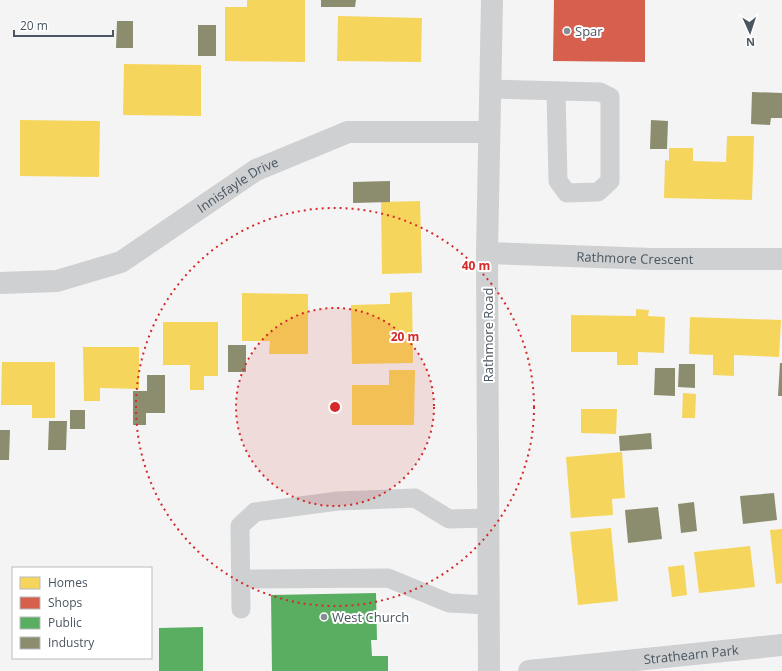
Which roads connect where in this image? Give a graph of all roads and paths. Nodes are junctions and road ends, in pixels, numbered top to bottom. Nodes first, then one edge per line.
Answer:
1 (492, 0) edge
2 (490, 89) junction
3 (556, 91) junction
4 (490, 132) junction
5 (487, 253) junction
6 (782, 259) edge
7 (0, 283) edge
8 (489, 518) junction
9 (241, 579) junction
10 (488, 605) junction
11 (241, 609) dead end
12 (782, 645) edge
13 (489, 671) edge
14 (529, 671) edge

1 - 2 street, Rathmore Road
2 - 3 lane
2 - 4 street, Rathmore Road
3 - 3 lane
4 - 5 street, Rathmore Road
4 - 7 street, Innisfayle Drive
5 - 6 street, Rathmore Crescent
5 - 8 street, Rathmore Road
8 - 9 lane
8 - 10 street, Rathmore Road
9 - 10 lane
9 - 11 lane
10 - 13 street, Rathmore Road
12 - 14 street, Strathearn Park

